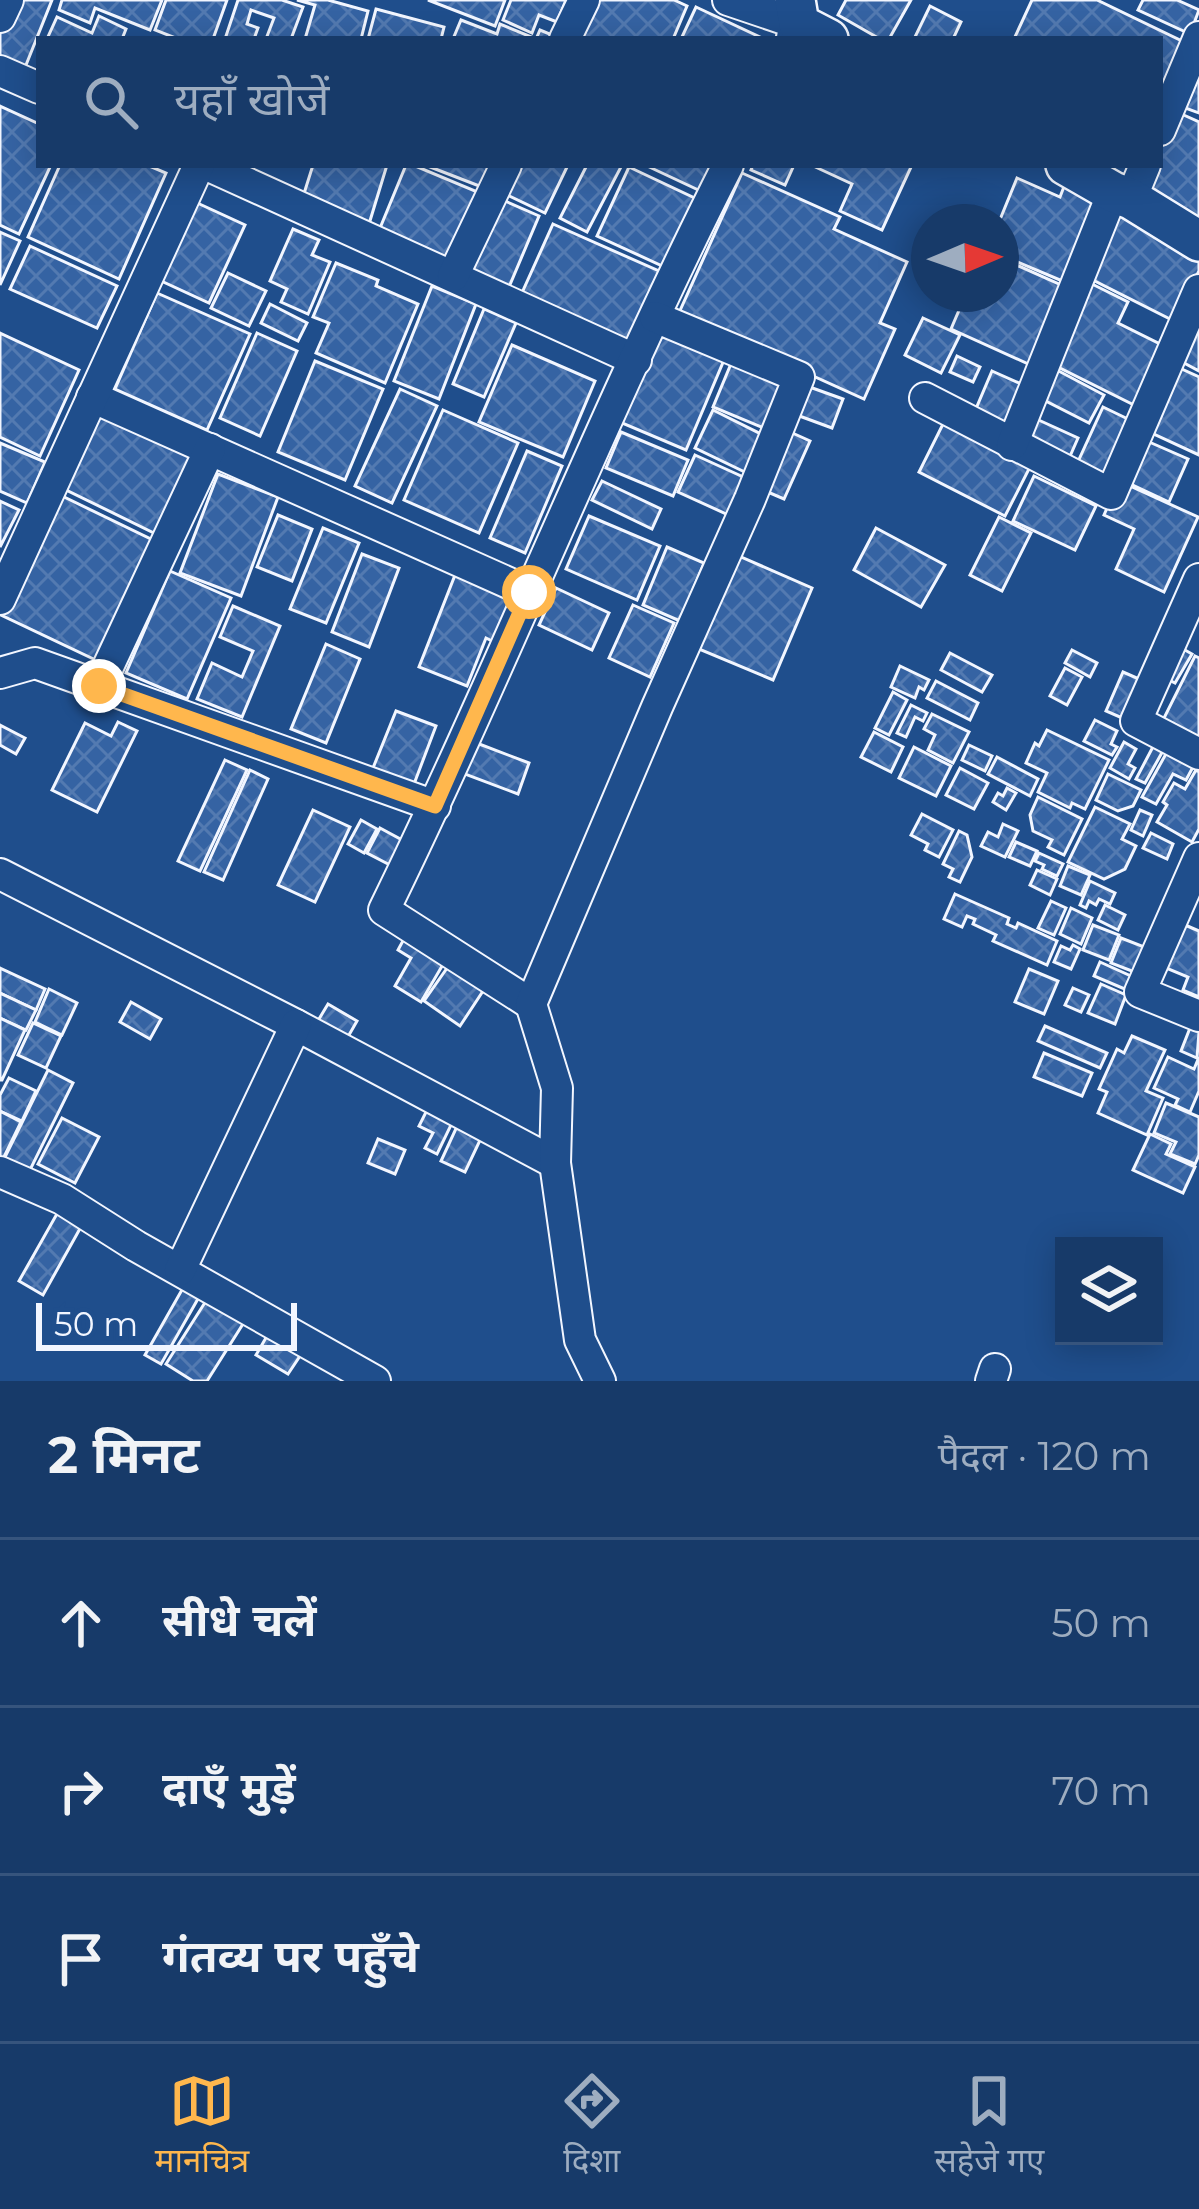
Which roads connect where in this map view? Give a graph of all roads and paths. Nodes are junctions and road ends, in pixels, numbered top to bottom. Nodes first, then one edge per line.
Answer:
1 (8, 0) edge
2 (584, 0) edge
3 (728, 0) edge
4 (0, 17) edge
5 (803, 26) edge
6 (567, 36) edge
7 (1199, 37) edge
8 (0, 70) edge
9 (36, 87) edge
10 (1163, 123) edge
11 (202, 168) edge
12 (210, 168) edge
13 (505, 168) edge
14 (727, 168) edge
15 (1076, 168) edge
16 (1130, 185) edge
17 (1199, 242) edge
18 (453, 276) junction
19 (1199, 290) edge
20 (655, 317) junction
21 (636, 360) junction
22 (92, 397) junction
23 (925, 398) dead end
24 (1012, 445) junction
25 (210, 449) junction
26 (1199, 579) edge
27 (529, 592) junction
28 (0, 599) edge
29 (0, 673) edge
30 (99, 686) junction
31 (1199, 754) edge
32 (435, 806) junction
33 (1199, 858) edge
34 (0, 874) edge
35 (531, 1004) junction
36 (1199, 1016) edge
37 (296, 1025) junction
38 (555, 1163) junction
39 (0, 1172) edge
40 (180, 1270) junction
41 (375, 1381) edge
42 (600, 1381) edge

1 - 4 street
2 - 6 street
3 - 5 street
7 - 10 street
8 - 9 street
11 - 22 street
12 - 18 street
13 - 18 street
14 - 20 street
15 - 16 street
16 - 17 street
16 - 24 street
18 - 21 street
19 - 24 street
20 - 21 street
20 - 35 street
21 - 27 street
22 - 25 street
22 - 28 street
23 - 24 street
25 - 27 street
25 - 30 street
26 - 31 street
27 - 32 street
29 - 30 street
30 - 32 street
32 - 35 street
33 - 36 street
34 - 37 street
35 - 38 street
37 - 38 street
37 - 40 street
38 - 42 street
39 - 40 street
40 - 41 street

